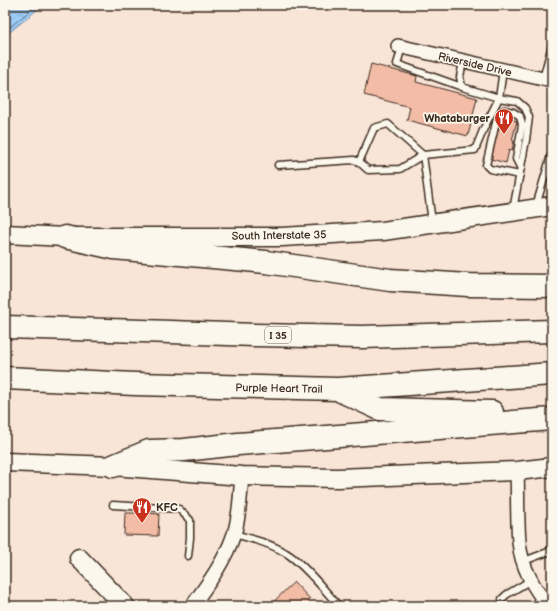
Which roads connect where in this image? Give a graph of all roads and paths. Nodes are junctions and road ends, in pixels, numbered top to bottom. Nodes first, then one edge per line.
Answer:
1 (552, 45) edge
2 (400, 47) joint
3 (551, 54) edge
4 (463, 61) junction
5 (504, 70) junction
6 (547, 80) edge
7 (462, 87) junction
8 (499, 98) junction
9 (552, 152) edge
10 (423, 155) junction
11 (359, 162) junction
12 (278, 165) dead end
13 (520, 172) junction
14 (543, 208) edge
15 (513, 212) junction
16 (432, 224) junction
17 (5, 234) edge
18 (56, 237) junction
19 (552, 286) edge
20 (5, 328) edge
21 (552, 331) edge
22 (552, 374) edge
23 (5, 378) edge
24 (338, 389) junction
25 (547, 420) edge
26 (5, 462) edge
27 (113, 466) junction
28 (552, 467) edge
29 (517, 471) junction
30 (242, 476) junction
31 (112, 505) dead end
32 (234, 534) junction
33 (552, 548) edge
34 (188, 556) dead end
35 (79, 558) dead end
36 (524, 561) junction
37 (531, 580) junction
38 (502, 599) dead end
39 (115, 603) edge
40 (192, 606) edge
41 (338, 606) edge
42 (549, 606) edge

1 - 3 lane
2 - 4 street, Riverside Drive
2 - 7 lane
3 - 6 lane
4 - 5 street, Riverside Drive
4 - 7 lane
5 - 6 street, Riverside Drive
5 - 8 lane
7 - 8 lane
8 - 10 lane
8 - 13 lane
9 - 14 lane
10 - 11 lane
10 - 11 lane
10 - 16 lane
11 - 12 lane
13 - 13 lane
13 - 15 lane
14 - 15 main road, South Interstate 35
15 - 16 main road, South Interstate 35
16 - 18 main road, South Interstate 35
17 - 18 main road, South Interstate 35
18 - 19 highway
20 - 21 highway, I 35
22 - 24 highway, Purple Heart Trail
23 - 24 highway, Purple Heart Trail
24 - 25 highway
25 - 27 highway
26 - 27 main road
27 - 30 main road
28 - 29 main road
29 - 30 main road
29 - 36 street
30 - 32 street
31 - 34 lane
32 - 40 street
32 - 41 lane
33 - 36 lane
35 - 39 main road
36 - 37 street
37 - 38 lane
37 - 42 street

